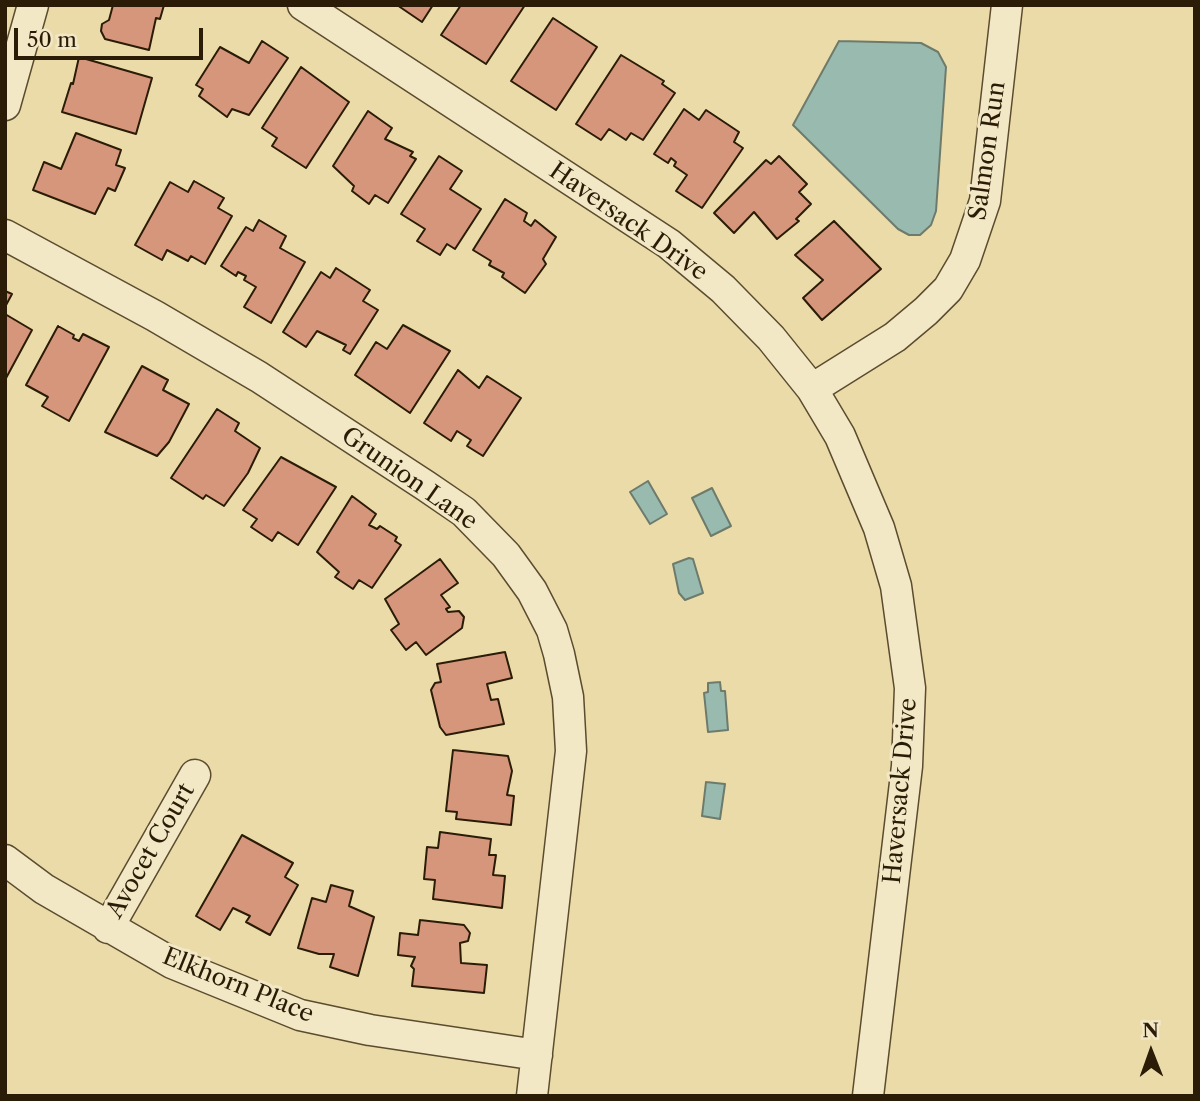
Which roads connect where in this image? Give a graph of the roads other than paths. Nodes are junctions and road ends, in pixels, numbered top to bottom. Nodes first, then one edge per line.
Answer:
1 (33, 5) edge
2 (303, 5) edge
3 (1007, 5) edge
4 (5, 105) edge
5 (5, 234) edge
6 (812, 389) junction
7 (195, 775) dead end
8 (5, 860) edge
9 (108, 928) junction
10 (537, 1055) junction
11 (532, 1096) edge
12 (868, 1096) edge

1 - 4 street
2 - 6 street, Haversack Drive
3 - 6 street, Salmon Run
5 - 10 street, Grunion Lane
6 - 12 street, Haversack Drive
7 - 9 street, Avocet Court
8 - 9 street, Elkhorn Place
9 - 10 street, Elkhorn Place
10 - 11 street, Grunion Lane

